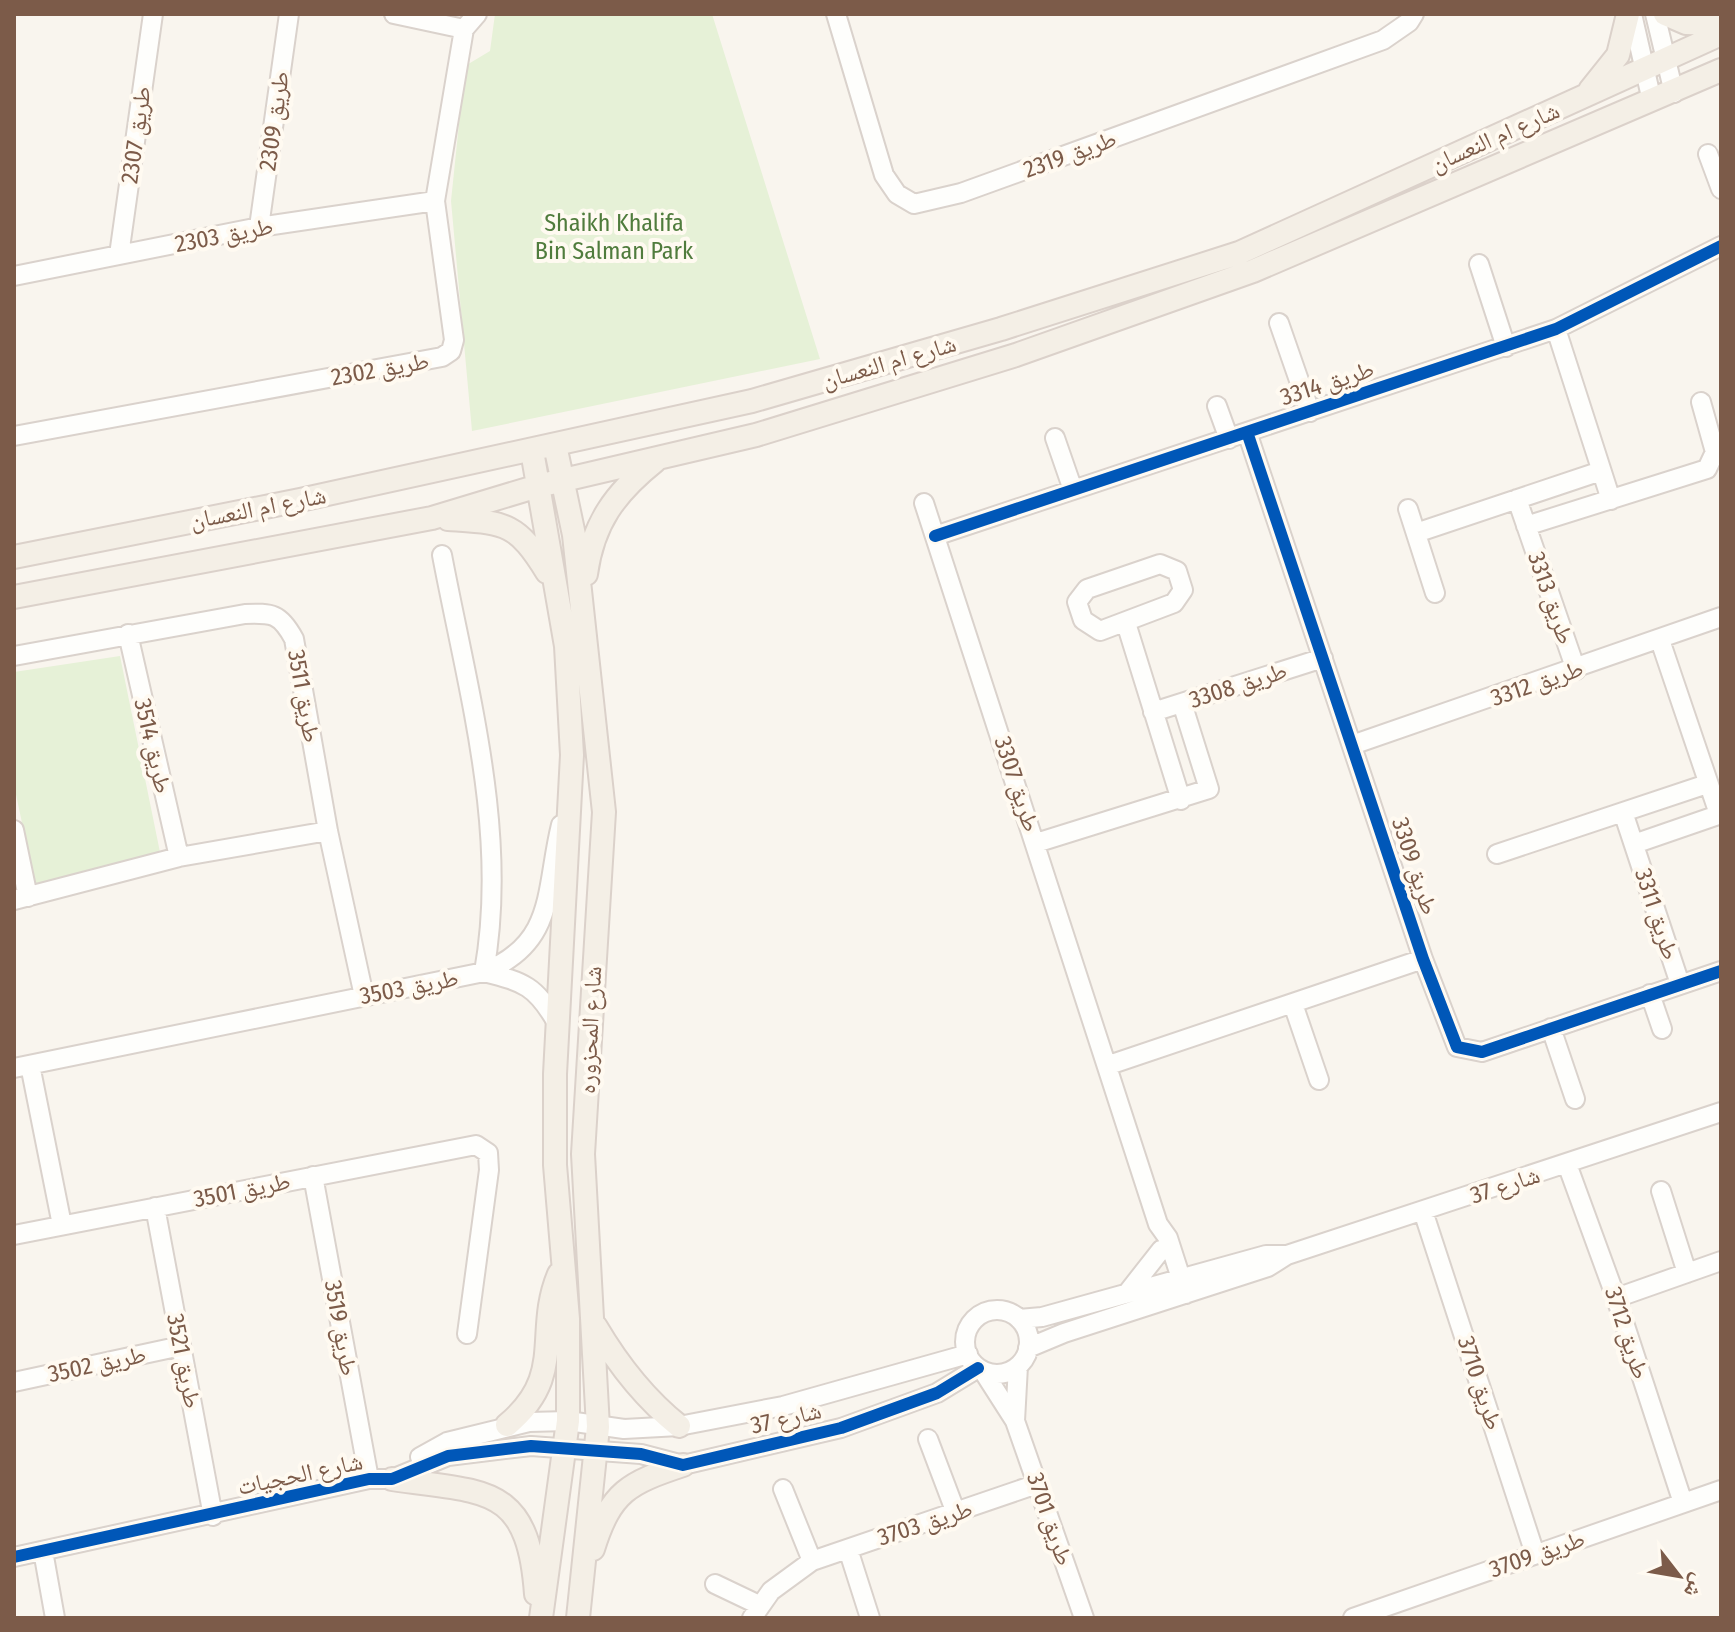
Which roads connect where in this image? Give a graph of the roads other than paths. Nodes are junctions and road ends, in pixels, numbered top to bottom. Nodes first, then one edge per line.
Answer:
1 (153, 14) edge
2 (289, 14) edge
3 (394, 14) edge
4 (477, 14) edge
5 (836, 14) edge
6 (1414, 14) edge
7 (1630, 14) edge
8 (1655, 14) edge
9 (1665, 14) edge
10 (1721, 24) edge
11 (464, 29) junction
12 (1721, 34) edge
13 (1655, 66) junction
14 (1721, 70) edge
15 (1674, 93) junction
16 (1583, 97) junction
17 (1652, 101) junction
18 (1708, 154) dead end
19 (1721, 189) edge
20 (435, 201) junction
21 (259, 227) junction
22 (1721, 246) edge
23 (119, 255) junction
24 (1479, 264) dead end
25 (14, 276) edge
26 (1279, 323) dead end
27 (1556, 329) junction
28 (1506, 347) junction
29 (1701, 402) dead end
30 (1217, 406) dead end
31 (1310, 412) junction
32 (1247, 432) junction
33 (14, 436) edge
34 (1055, 438) dead end
35 (1229, 439) junction
36 (555, 445) junction
37 (532, 451) junction
38 (658, 459) junction
39 (1601, 471) junction
40 (563, 481) junction
41 (538, 486) junction
42 (1073, 490) junction
43 (1517, 499) junction
44 (1611, 500) junction
45 (924, 503) dead end
46 (1408, 509) dead end
47 (432, 518) junction
48 (1526, 526) junction
49 (1416, 533) junction
50 (935, 536) junction
51 (442, 555) dead end
52 (14, 557) edge
53 (554, 583) junction
54 (1435, 593) dead end
55 (14, 597) edge
56 (582, 607) junction
57 (1721, 617) edge
58 (1126, 623) junction
59 (128, 634) junction
60 (1660, 640) junction
61 (14, 656) edge
62 (1323, 658) junction
63 (1576, 670) junction
64 (1182, 703) junction
65 (1153, 712) junction
66 (1352, 745) junction
67 (1707, 784) junction
68 (572, 797) junction
69 (1181, 800) junction
70 (1623, 812) junction
71 (1720, 814) edge
72 (14, 830) edge
73 (328, 831) junction
74 (1036, 843) junction
75 (1634, 844) junction
76 (1497, 854) dead end
77 (179, 857) junction
78 (21, 898) edge
79 (493, 921) junction
80 (527, 945) junction
81 (1423, 959) junction
82 (1721, 971) edge
83 (484, 972) junction
84 (1680, 984) junction
85 (1650, 994) junction
86 (364, 996) junction
87 (1293, 1004) junction
88 (557, 1023) junction
89 (1551, 1028) junction
90 (1662, 1029) dead end
91 (1109, 1065) junction
92 (22, 1066) edge
93 (1319, 1080) dead end
94 (1575, 1099) dead end
95 (1721, 1112) edge
96 (1567, 1164) junction
97 (313, 1176) junction
98 (1661, 1191) dead end
99 (155, 1207) junction
100 (1423, 1211) junction
101 (1158, 1224) junction
102 (62, 1225) junction
103 (14, 1235) edge
104 (1161, 1250) junction
105 (1721, 1261) edge
106 (563, 1266) junction
107 (1687, 1273) junction
108 (1178, 1288) junction
109 (1126, 1293) junction
110 (1616, 1298) junction
111 (1019, 1319) junction
112 (594, 1323) junction
113 (467, 1334) dead end
114 (181, 1346) junction
115 (1028, 1348) junction
116 (976, 1364) junction
117 (1018, 1366) junction
118 (14, 1382) edge
119 (568, 1421) junction
120 (1015, 1421) junction
121 (507, 1425) junction
122 (679, 1426) junction
123 (598, 1427) junction
124 (928, 1439) dead end
125 (565, 1447) junction
126 (594, 1451) junction
127 (683, 1465) junction
128 (369, 1479) junction
129 (392, 1479) junction
130 (1037, 1484) junction
131 (783, 1489) dead end
132 (1721, 1490) edge
133 (1683, 1503) junction
134 (956, 1513) junction
135 (213, 1516) junction
136 (848, 1549) junction
137 (43, 1551) junction
138 (1535, 1554) junction
139 (14, 1557) edge
140 (812, 1561) junction
141 (582, 1580) junction
142 (715, 1584) dead end
143 (756, 1612) edge
144 (1382, 1614) edge
145 (55, 1618) edge
146 (540, 1618) edge
147 (578, 1618) edge
148 (870, 1618) edge
149 (1084, 1618) edge
150 (1353, 1618) edge

1 - 23 street, طريق 2307
2 - 21 street, طريق 2309
3 - 11 street
4 - 11 street
5 - 6 street, طريق 2319
7 - 13 street
7 - 16 main road
8 - 13 street
9 - 10 main road
11 - 20 street, طريق 2302
12 - 13 main road, شارع ام النعسان
13 - 15 street
13 - 16 main road, شارع ام النعسان
13 - 17 street
14 - 15 main road, شارع ام النعسان
15 - 17 main road, شارع ام النعسان
16 - 36 main road, شارع ام النعسان
17 - 38 main road, شارع ام النعسان
18 - 19 street
20 - 21 street, طريق 2303
20 - 33 street, طريق 2302
21 - 23 street, طريق 2303
22 - 27 street, طريق 3314
23 - 25 street, طريق 2303
24 - 28 street
26 - 31 street
27 - 28 street, طريق 3314
27 - 39 street
28 - 31 street, طريق 3314
29 - 44 street, طريق 3313
30 - 35 street
31 - 32 street, طريق 3314
32 - 35 street, طريق 3314
32 - 62 street, طريق 3309
34 - 42 street
35 - 42 street, طريق 3314
36 - 37 main road, شارع ام النعسان
36 - 40 main road, شارع المحزوره
37 - 41 main road, شارع المحزوره
37 - 52 main road, شارع ام النعسان
38 - 40 main road, شارع ام النعسان
38 - 56 main road
39 - 43 street
39 - 44 street
40 - 41 main road, شارع ام النعسان
40 - 56 main road, شارع المحزوره
41 - 47 main road, شارع ام النعسان
41 - 53 main road, شارع المحزوره
42 - 50 street, طريق 3314
43 - 48 street, طريق 3313
43 - 49 street
44 - 48 street, طريق 3313
45 - 50 street, طريق 3307
46 - 49 street
47 - 53 main road
47 - 55 main road, شارع ام النعسان
48 - 63 street, طريق 3313
49 - 54 street
50 - 74 street, طريق 3307
51 - 79 street, طريق 3503
53 - 68 main road, شارع المحزوره
56 - 112 main road, شارع المحزوره
57 - 60 street, طريق 3312
58 - 58 street
58 - 65 street
59 - 61 street, طريق 3511
59 - 73 street, طريق 3511
59 - 77 street, طريق 3514
60 - 63 street, طريق 3312
60 - 67 street, طريق 3311
62 - 64 street, طريق 3308
62 - 66 street, طريق 3309
63 - 66 street, طريق 3312
64 - 65 street, طريق 3308
64 - 69 street
65 - 69 street
66 - 81 street, طريق 3309
67 - 70 street
67 - 71 street, طريق 3311
68 - 80 street
68 - 88 main road, شارع المحزوره
69 - 74 street
70 - 75 street, طريق 3311
70 - 76 street
71 - 75 street, طريق 3311
72 - 78 street
73 - 77 street
73 - 86 street, طريق 3511
74 - 91 street, طريق 3307
75 - 84 street, طريق 3311
77 - 78 street
79 - 80 street
79 - 83 street, طريق 3503
80 - 83 street
81 - 87 street
81 - 89 street, طريق 3309
82 - 84 street, طريق 3309
83 - 86 street, طريق 3503
83 - 88 street
84 - 85 street, طريق 3309
85 - 89 street, طريق 3309
85 - 90 street
86 - 92 street, طريق 3503
87 - 91 street
87 - 93 street
88 - 106 main road, شارع المحزوره
89 - 94 street
91 - 101 street, طريق 3307
92 - 102 street
95 - 96 street, شارع 37
96 - 100 street, شارع 37
96 - 110 street, طريق 3712
97 - 99 street, طريق 3501
97 - 113 street, طريق 3501
97 - 128 street, طريق 3519
98 - 107 street
99 - 102 street, طريق 3501
99 - 114 street, طريق 3521
100 - 108 street, شارع 37
100 - 138 street, طريق 3710
101 - 104 street, طريق 3307
101 - 108 street, طريق 3307
102 - 103 street, طريق 3501
104 - 108 street, طريق 3307
104 - 109 street
105 - 107 street
106 - 119 main road, شارع المحزوره
106 - 121 main road
107 - 110 street
108 - 109 street, شارع 37
108 - 115 street, شارع 37
109 - 111 street, شارع 37
110 - 133 street, طريق 3712
111 - 115 street
111 - 116 street
112 - 122 main road
112 - 123 main road, شارع المحزوره
114 - 118 street, طريق 3502
114 - 135 street, طريق 3521
115 - 117 street
116 - 117 street
116 - 120 street, طريق 3701
116 - 122 street, شارع الحجيات
116 - 127 street, شارع 37
117 - 120 street, طريق 3701
119 - 121 street, شارع الحجيات
119 - 123 street, شارع الحجيات
119 - 125 main road, شارع المحزوره
120 - 130 street, طريق 3701
121 - 129 street, شارع الحجيات
122 - 123 street, شارع الحجيات
123 - 126 main road, شارع المحزوره
124 - 134 street
125 - 126 street, شارع الحجيات
125 - 129 street, شارع الحجيات
125 - 146 main road, شارع المحزوره
126 - 127 street, شارع 37
126 - 141 main road, شارع المحزوره
127 - 141 main road
128 - 129 street, شارع الحجيات
128 - 135 street, شارع الحجيات
129 - 146 main road
130 - 134 street, طريق 3703
130 - 149 street, طريق 3701
131 - 140 street
132 - 133 street, طريق 3709
133 - 138 street, طريق 3709
134 - 136 street, طريق 3703
135 - 137 street, شارع الحجيات
136 - 140 street, طريق 3703
136 - 148 street
137 - 139 street, شارع الحجيات
137 - 145 street
138 - 144 street, طريق 3709
140 - 143 street, طريق 3703
141 - 147 main road, شارع المحزوره
142 - 143 street
144 - 150 street, طريق 3709

